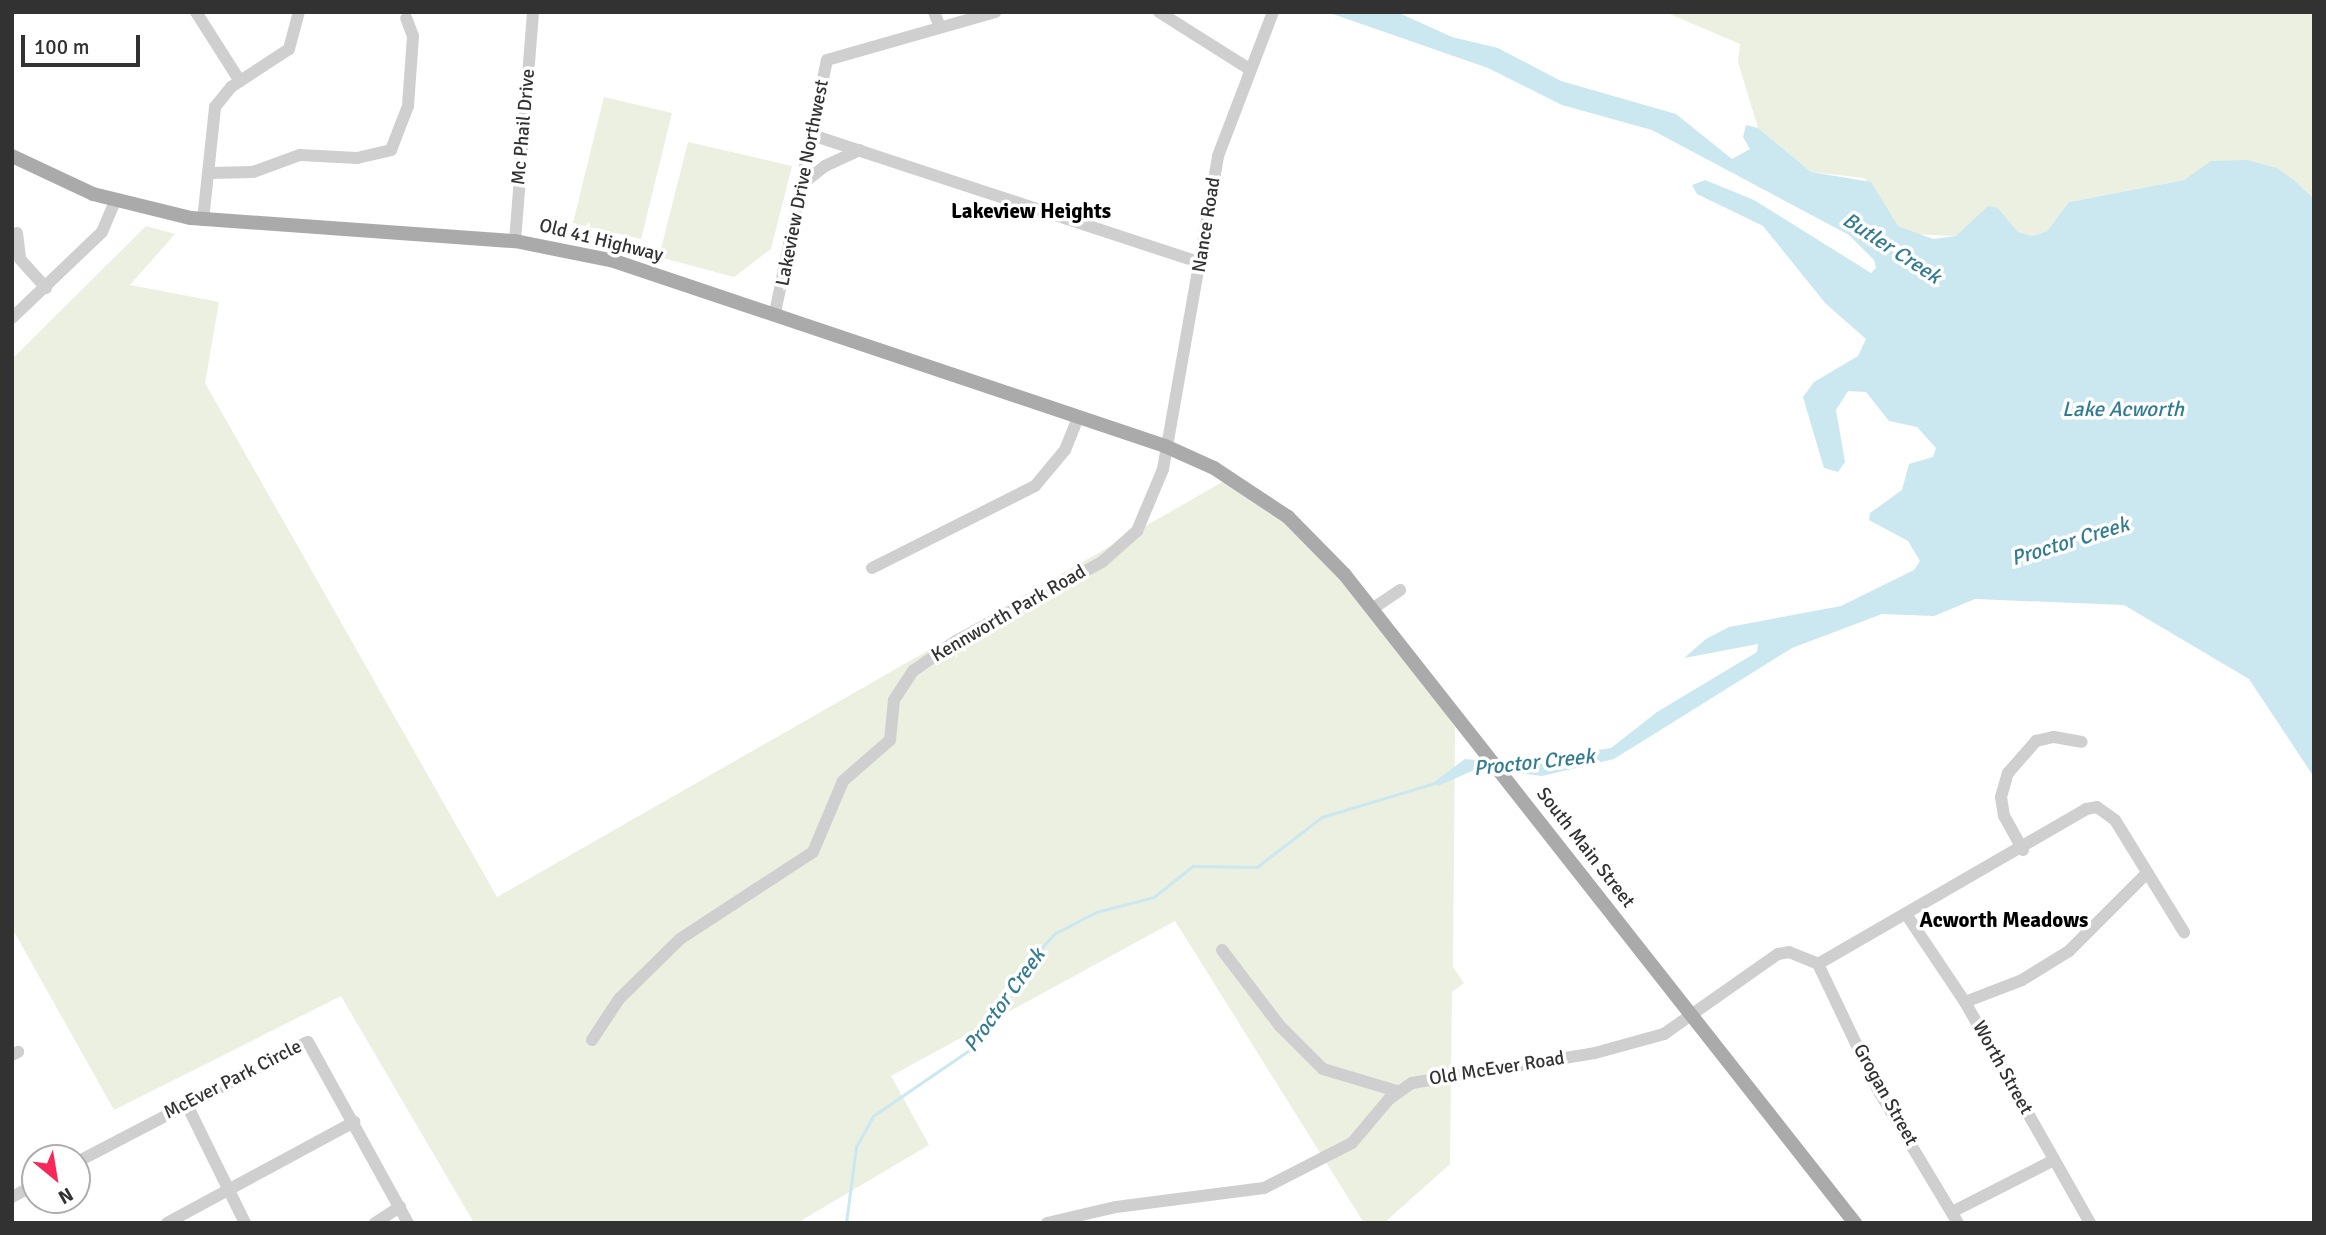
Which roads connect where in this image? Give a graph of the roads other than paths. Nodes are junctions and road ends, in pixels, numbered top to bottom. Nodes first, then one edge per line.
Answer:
1 (196, 12) edge
2 (299, 12) edge
3 (533, 12) edge
4 (934, 12) edge
5 (995, 12) edge
6 (1160, 12) edge
7 (1273, 12) edge
8 (406, 18) dead end
9 (940, 27) junction
10 (1249, 69) junction
11 (240, 81) junction
12 (811, 135) junction
13 (860, 150) junction
14 (12, 156) edge
15 (211, 173) junction
16 (802, 184) junction
17 (115, 201) junction
18 (203, 220) junction
19 (17, 233) dead end
20 (516, 241) junction
21 (1201, 263) junction
22 (46, 288) junction
23 (775, 313) junction
24 (12, 318) edge
25 (1078, 417) junction
26 (1166, 446) junction
27 (872, 568) dead end
28 (1400, 590) dead end
29 (1372, 609) junction
30 (2082, 742) dead end
31 (2023, 850) junction
32 (2147, 873) junction
33 (1908, 916) junction
34 (2184, 932) dead end
35 (1222, 950) dead end
36 (1818, 964) junction
37 (1965, 1002) junction
38 (1693, 1016) junction
39 (592, 1040) dead end
40 (1397, 1091) junction
41 (186, 1102) junction
42 (354, 1122) junction
43 (91, 1154) edge
44 (2054, 1160) junction
45 (229, 1189) junction
46 (400, 1207) junction
47 (1955, 1217) edge
48 (167, 1223) edge
49 (245, 1223) edge
50 (375, 1223) edge
51 (408, 1223) edge
52 (1047, 1223) edge
53 (1855, 1223) edge
54 (2090, 1223) edge

1 - 11 street
2 - 11 street
3 - 20 street, Mc Phail Drive
4 - 9 street
5 - 9 street, Lakeview Drive Northwest
6 - 10 street
7 - 10 street, Nance Road
8 - 15 street
9 - 12 street, Lakeview Drive Northwest
10 - 21 street, Nance Road
11 - 15 street
12 - 13 street
12 - 16 street, Lakeview Drive Northwest
13 - 16 street
13 - 21 street
14 - 17 main road, Old 41 Highway
15 - 18 street
16 - 23 street, Lakeview Drive Northwest
17 - 18 main road, Old 41 Highway
17 - 22 street
18 - 20 main road, Old 41 Highway
19 - 22 street
20 - 23 main road, Old 41 Highway
21 - 26 street, Nance Road
22 - 24 street
23 - 25 main road, Old 41 Highway
25 - 26 main road, Old 41 Highway
25 - 27 street
26 - 29 main road, South Main Street
26 - 39 street, Kennworth Park Road
28 - 29 street
29 - 38 main road, South Main Street
30 - 31 street
31 - 32 street
31 - 33 street
32 - 34 street
32 - 37 street
33 - 36 street
33 - 37 street, Worth Street
35 - 40 street
36 - 38 street, Old McEver Road
36 - 47 street, Grogan Street
37 - 44 street, Worth Street
38 - 40 street, Old McEver Road
38 - 53 main road, South Main Street
40 - 52 street, Old McEver Road
41 - 42 street, McEver Park Circle
41 - 43 street, McEver Park Circle
41 - 45 street
42 - 45 street
42 - 46 street, McEver Park Circle
44 - 47 street
44 - 54 street, Worth Street
45 - 48 street
45 - 49 street
46 - 50 street
46 - 51 street, McEver Park Circle

